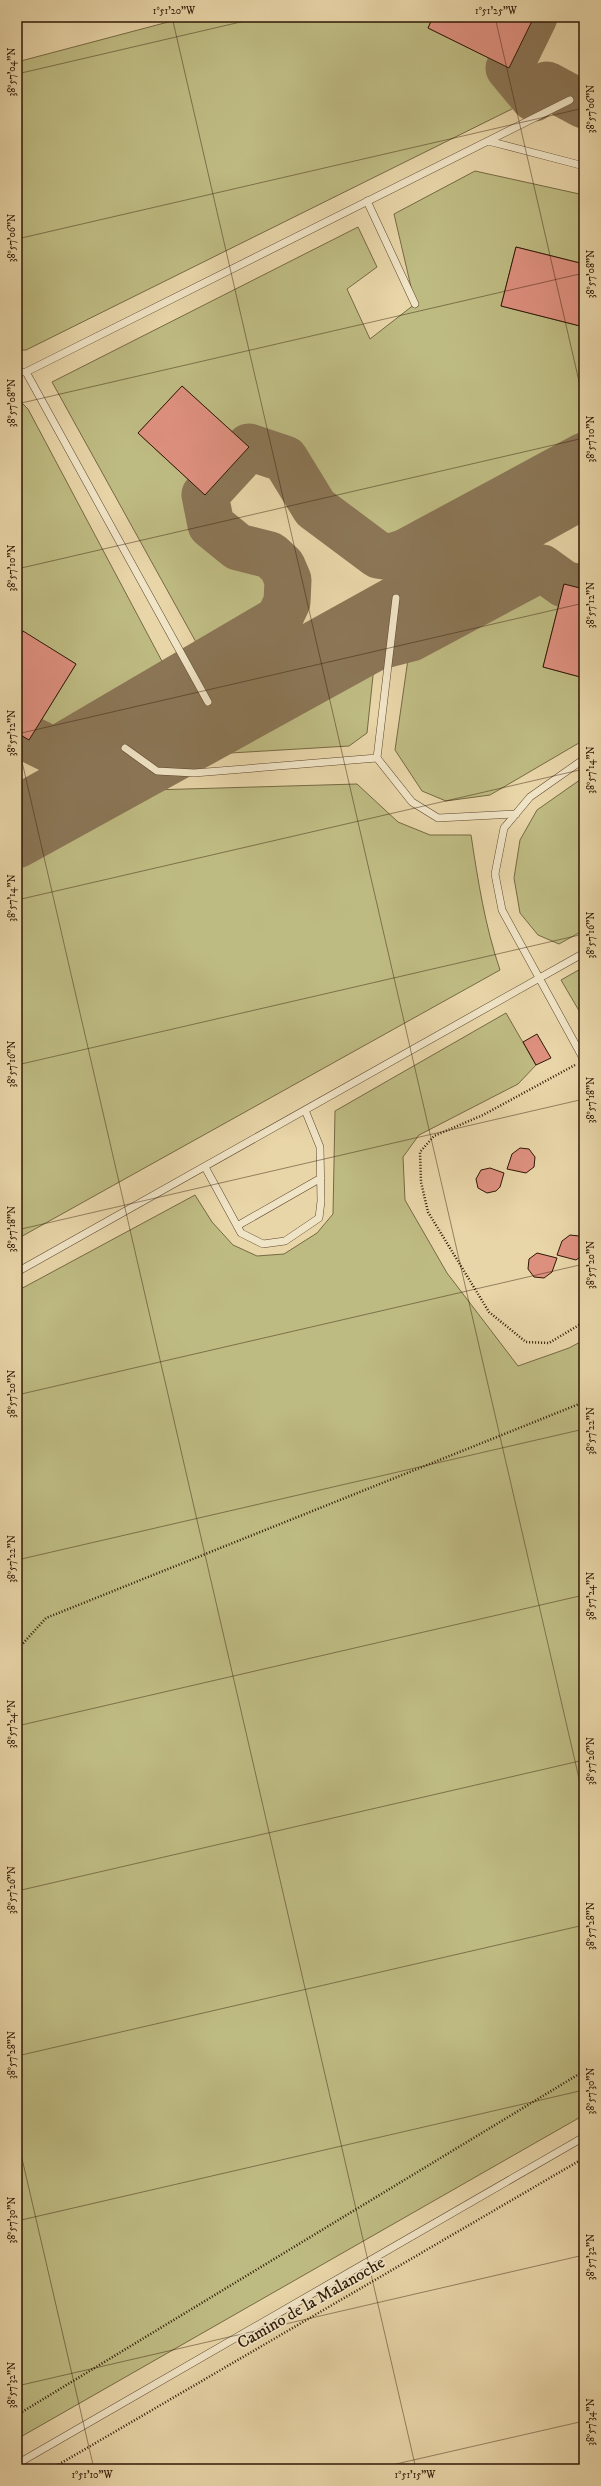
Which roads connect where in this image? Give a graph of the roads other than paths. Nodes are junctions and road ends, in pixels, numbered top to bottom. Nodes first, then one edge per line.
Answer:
1 (570, 100) dead end
2 (488, 141) junction
3 (584, 166) edge
4 (367, 201) junction
5 (415, 304) dead end
6 (17, 372) edge
7 (26, 372) junction
8 (396, 598) dead end
9 (208, 702) dead end
10 (125, 748) dead end
11 (377, 758) junction
12 (584, 759) edge
13 (516, 814) junction
14 (584, 953) edge
15 (538, 979) junction
16 (584, 1060) edge
17 (305, 1110) junction
18 (205, 1167) junction
19 (321, 1178) junction
20 (237, 1226) junction
21 (17, 1272) edge
22 (584, 2137) edge
23 (17, 2464) edge

1 - 2 lane
2 - 3 lane
2 - 4 lane
4 - 5 lane
4 - 7 lane
6 - 7 lane
7 - 9 lane
8 - 11 lane
10 - 11 lane
11 - 13 lane
12 - 13 lane
13 - 15 lane
14 - 15 lane
15 - 16 lane
15 - 17 lane
17 - 18 lane
17 - 19 lane
18 - 20 lane
18 - 21 lane
19 - 20 lane
19 - 20 lane
22 - 23 lane

